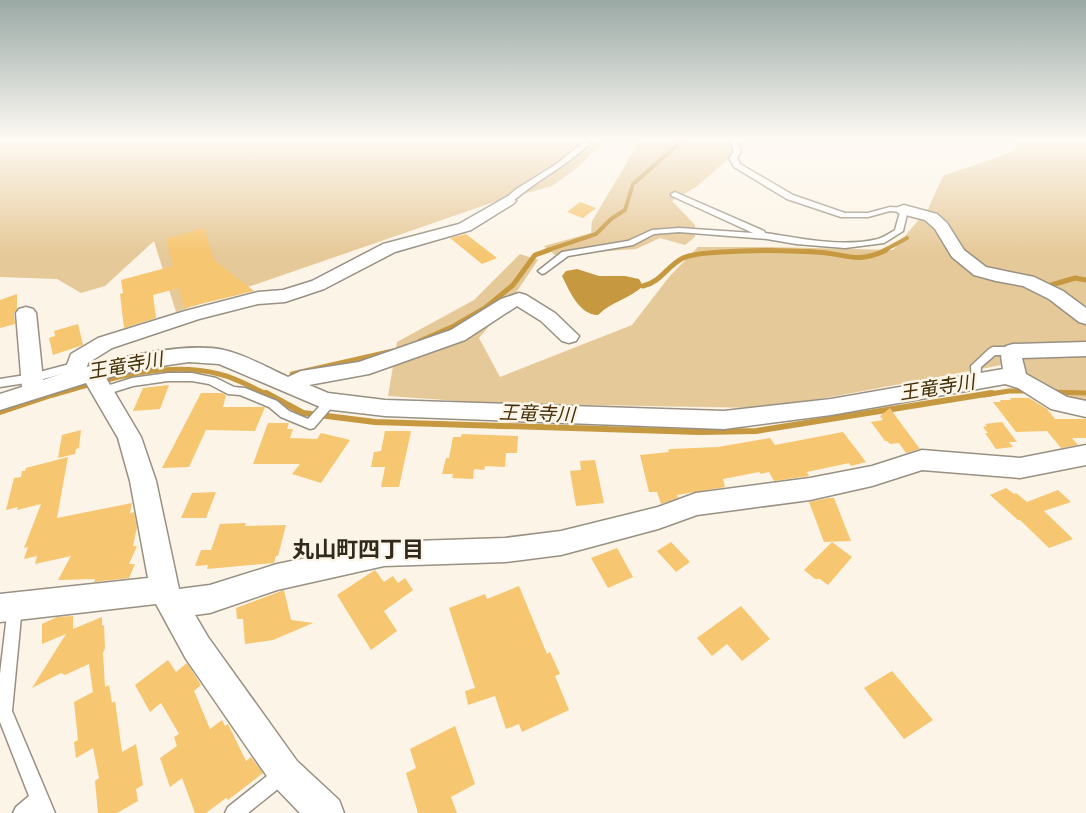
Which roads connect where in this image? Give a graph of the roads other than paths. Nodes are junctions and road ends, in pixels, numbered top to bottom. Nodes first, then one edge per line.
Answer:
1 (543, 177) edge
2 (757, 177) edge
3 (675, 194) dead end
4 (508, 201) joint
5 (904, 210) junction
6 (767, 236) junction
7 (542, 271) dead end
8 (26, 313) dead end
9 (1086, 318) edge
10 (569, 336) dead end
11 (1086, 349) edge
12 (1013, 351) junction
13 (89, 379) junction
14 (1021, 379) junction
15 (976, 381) junction
16 (0, 383) edge
17 (32, 384) junction
18 (289, 386) junction
19 (0, 402) edge
20 (327, 406) junction
21 (1086, 409) edge
22 (1086, 456) edge
23 (168, 597) junction
24 (8, 607) edge
25 (285, 773) junction
26 (43, 806) edge
27 (22, 813) edge
28 (234, 813) edge
29 (326, 813) edge

1 - 4 lane
2 - 5 lane
3 - 6 lane
4 - 13 street
5 - 6 lane
5 - 9 street
6 - 7 lane
8 - 17 street
10 - 18 street
11 - 12 street
12 - 14 street
12 - 15 lane
13 - 17 street
13 - 18 street
13 - 20 lane
13 - 23 street
14 - 15 street
14 - 21 street
15 - 20 street
16 - 17 lane
17 - 19 street
18 - 20 street
22 - 23 street
23 - 24 street
23 - 25 street
24 - 26 lane
25 - 28 lane
25 - 29 street
26 - 27 lane

